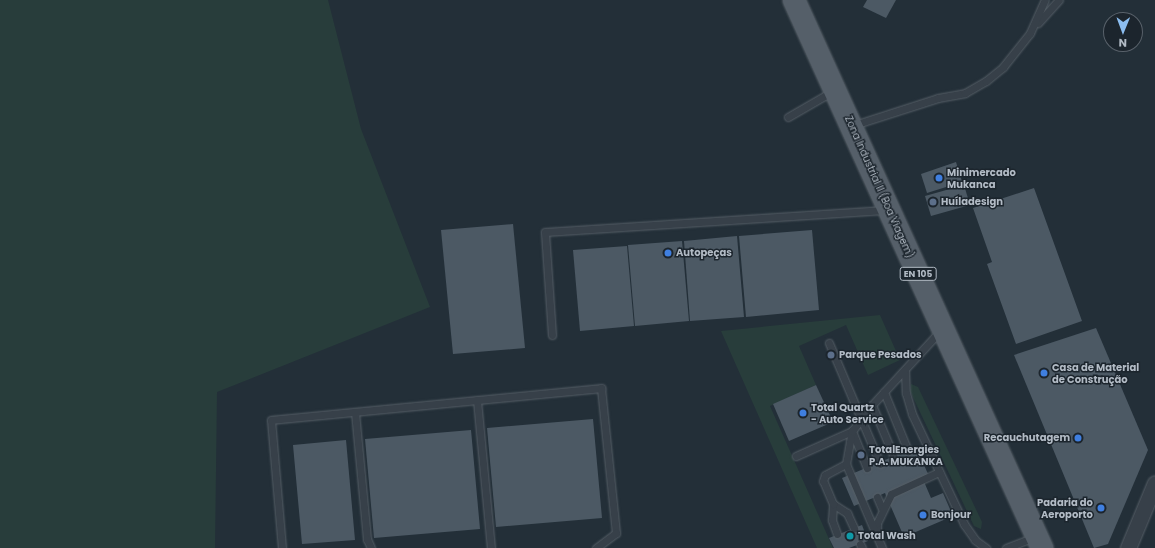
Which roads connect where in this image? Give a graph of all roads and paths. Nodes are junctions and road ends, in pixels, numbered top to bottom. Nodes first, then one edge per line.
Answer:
1 (794, 0) edge
2 (1041, 0) edge
3 (1045, 0) edge
4 (1059, 0) edge
5 (1030, 33) junction
6 (835, 90) junction
7 (788, 118) dead end
8 (851, 126) junction
9 (889, 210) junction
10 (942, 327) junction
11 (552, 335) dead end
12 (829, 343) dead end
13 (905, 370) junction
14 (884, 392) junction
15 (477, 400) junction
16 (872, 405) junction
17 (355, 412) junction
18 (861, 418) junction
19 (852, 431) junction
20 (908, 451) dead end
21 (796, 456) dead end
22 (894, 458) dead end
23 (846, 464) junction
24 (880, 464) dead end
25 (867, 468) dead end
26 (939, 472) junction
27 (1155, 483) edge
28 (878, 497) dead end
29 (833, 504) junction
30 (882, 509) junction
31 (854, 528) dead end
32 (838, 534) dead end
33 (877, 538) junction
34 (1039, 542) edge
35 (282, 548) edge
36 (371, 548) edge
37 (491, 548) edge
38 (596, 548) edge
39 (882, 548) edge
40 (986, 548) edge
41 (1006, 548) edge
42 (1128, 548) edge

1 - 6 main road, Zona Industrial II (Boa Viagem) / EN 105
2 - 5 lane
3 - 5 lane
4 - 5 lane
5 - 8 lane
6 - 7 lane
6 - 8 main road, Zona Industrial II (Boa Viagem) / EN 105
8 - 9 main road, Zona Industrial II (Boa Viagem) / EN 105
9 - 10 main road, Zona Industrial II (Boa Viagem) / EN 105
9 - 11 lane
10 - 13 lane
10 - 34 main road, Zona Industrial II (Boa Viagem) / EN 105
12 - 18 lane
13 - 14 lane
13 - 26 lane
14 - 16 lane
14 - 20 lane
15 - 17 lane
15 - 37 lane
15 - 38 lane
16 - 18 lane
16 - 22 lane
17 - 35 lane
17 - 36 lane
18 - 19 lane
18 - 24 lane
19 - 21 lane
19 - 23 lane
19 - 25 lane
23 - 29 lane
23 - 33 lane
26 - 30 lane
26 - 40 lane
27 - 42 street
28 - 30 lane
29 - 31 lane
29 - 32 lane
30 - 33 lane
33 - 39 lane
34 - 41 lane

